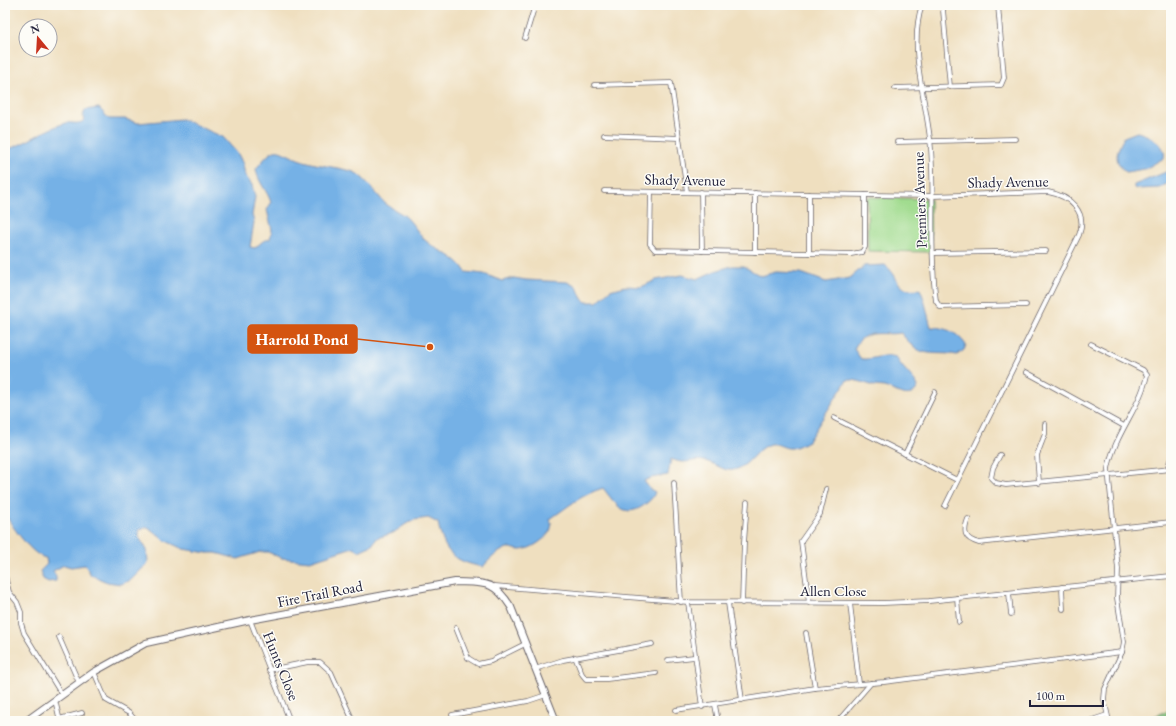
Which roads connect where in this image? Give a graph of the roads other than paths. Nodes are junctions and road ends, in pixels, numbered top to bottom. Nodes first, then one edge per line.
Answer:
1 (535, 5) edge
2 (922, 5) edge
3 (945, 5) edge
4 (998, 5) edge
5 (525, 38) dead end
6 (594, 85) dead end
7 (950, 87) junction
8 (895, 88) dead end
9 (921, 88) junction
10 (604, 135) dead end
11 (679, 138) junction
12 (1015, 139) dead end
13 (930, 141) junction
14 (897, 142) dead end
15 (604, 191) dead end
16 (652, 192) junction
17 (687, 192) junction
18 (702, 192) junction
19 (755, 193) junction
20 (809, 194) junction
21 (865, 195) junction
22 (933, 196) junction
23 (702, 251) junction
24 (1046, 251) dead end
25 (755, 252) junction
26 (809, 253) junction
27 (934, 253) junction
28 (1026, 305) dead end
29 (1091, 344) dead end
30 (1026, 372) dead end
31 (935, 392) dead end
32 (834, 418) dead end
33 (1045, 424) dead end
34 (1124, 426) junction
35 (905, 454) junction
36 (1000, 455) dead end
37 (1171, 458) edge
38 (1169, 469) edge
39 (1108, 475) junction
40 (958, 480) junction
41 (674, 482) dead end
42 (1039, 483) junction
43 (826, 489) dead end
44 (747, 502) dead end
45 (945, 506) dead end
46 (968, 519) dead end
47 (1171, 522) edge
48 (1114, 529) junction
49 (5, 576) edge
50 (1171, 576) edge
51 (1117, 582) junction
52 (495, 586) junction
53 (1062, 587) junction
54 (1008, 593) junction
55 (957, 598) junction
56 (681, 602) junction
57 (688, 602) junction
58 (728, 602) junction
59 (742, 603) junction
60 (809, 603) junction
61 (850, 603) junction
62 (1064, 610) dead end
63 (1011, 614) dead end
64 (250, 620) junction
65 (959, 622) dead end
66 (456, 628) dead end
67 (806, 633) dead end
68 (59, 637) dead end
69 (525, 644) junction
70 (652, 644) dead end
71 (1122, 652) junction
72 (575, 657) junction
73 (694, 657) junction
74 (668, 660) dead end
75 (535, 669) junction
76 (269, 670) junction
77 (94, 672) junction
78 (656, 673) dead end
79 (79, 683) junction
80 (871, 683) junction
81 (859, 684) junction
82 (815, 688) junction
83 (62, 695) junction
84 (546, 695) junction
85 (56, 700) junction
86 (742, 700) junction
87 (714, 705) junction
88 (702, 707) junction
89 (676, 710) dead end
90 (82, 713) dead end
91 (1107, 715) junction
92 (452, 716) dead end
93 (60, 720) edge
94 (26, 721) edge
95 (136, 721) edge
96 (290, 721) edge
97 (352, 721) edge
98 (556, 721) edge
99 (718, 721) edge
100 (838, 721) edge
101 (1089, 721) edge
102 (1109, 721) edge

1 - 5 street
2 - 9 street, Premiers Avenue
3 - 7 street
4 - 7 street
6 - 11 street
7 - 9 street
8 - 9 street
9 - 13 street, Premiers Avenue
10 - 11 street
11 - 17 street
12 - 13 street
13 - 14 street
13 - 22 street, Premiers Avenue
15 - 16 street, Shady Avenue
16 - 17 street, Shady Avenue
16 - 23 street
17 - 18 street, Shady Avenue
18 - 19 street, Shady Avenue
18 - 23 street
19 - 20 street, Shady Avenue
19 - 25 street
20 - 21 street, Shady Avenue
20 - 26 street
21 - 22 street, Shady Avenue
21 - 26 street
22 - 27 street, Premiers Avenue
22 - 40 street, Shady Avenue
23 - 25 street
24 - 27 street
25 - 26 street
27 - 28 street, Premiers Avenue
29 - 34 street
30 - 34 street
31 - 35 street
32 - 35 street
33 - 42 street
34 - 39 street
35 - 40 street
36 - 42 street
37 - 38 street
38 - 39 street
39 - 42 street
39 - 48 street
40 - 45 street, Shady Avenue
41 - 56 street
43 - 60 street
44 - 59 street
46 - 48 street
47 - 48 street
48 - 51 street
49 - 83 street
50 - 51 street, Allen Close
51 - 53 street, Allen Close
51 - 71 street
52 - 56 street, Allen Close
52 - 64 street, Fire Trail Road
52 - 69 street
53 - 54 street, Allen Close
53 - 62 street
54 - 55 street, Allen Close
54 - 63 street
55 - 61 street, Allen Close
55 - 65 street
56 - 57 street, Allen Close
57 - 58 street, Allen Close
57 - 73 street
58 - 59 street, Allen Close
58 - 86 street
59 - 60 street, Allen Close
60 - 61 street, Allen Close
61 - 81 street
64 - 76 street, Hunts Close
64 - 77 street, Fire Trail Road
66 - 69 street
67 - 82 street
68 - 79 street
69 - 75 street
70 - 72 street
71 - 80 street
71 - 91 street
72 - 75 street
72 - 78 street
73 - 74 street
73 - 88 street
75 - 84 street
76 - 96 street, Hunts Close
76 - 97 street
77 - 79 street, Fire Trail Road
77 - 95 street
79 - 83 street, Fire Trail Road
80 - 81 street
80 - 100 street
81 - 82 street
82 - 86 street
83 - 85 street, Fire Trail Road
84 - 92 street
84 - 98 street
85 - 93 street
85 - 94 street, Fire Trail Road
86 - 87 street
87 - 88 street
87 - 99 street
88 - 89 street
90 - 93 street
91 - 101 street
91 - 102 street

